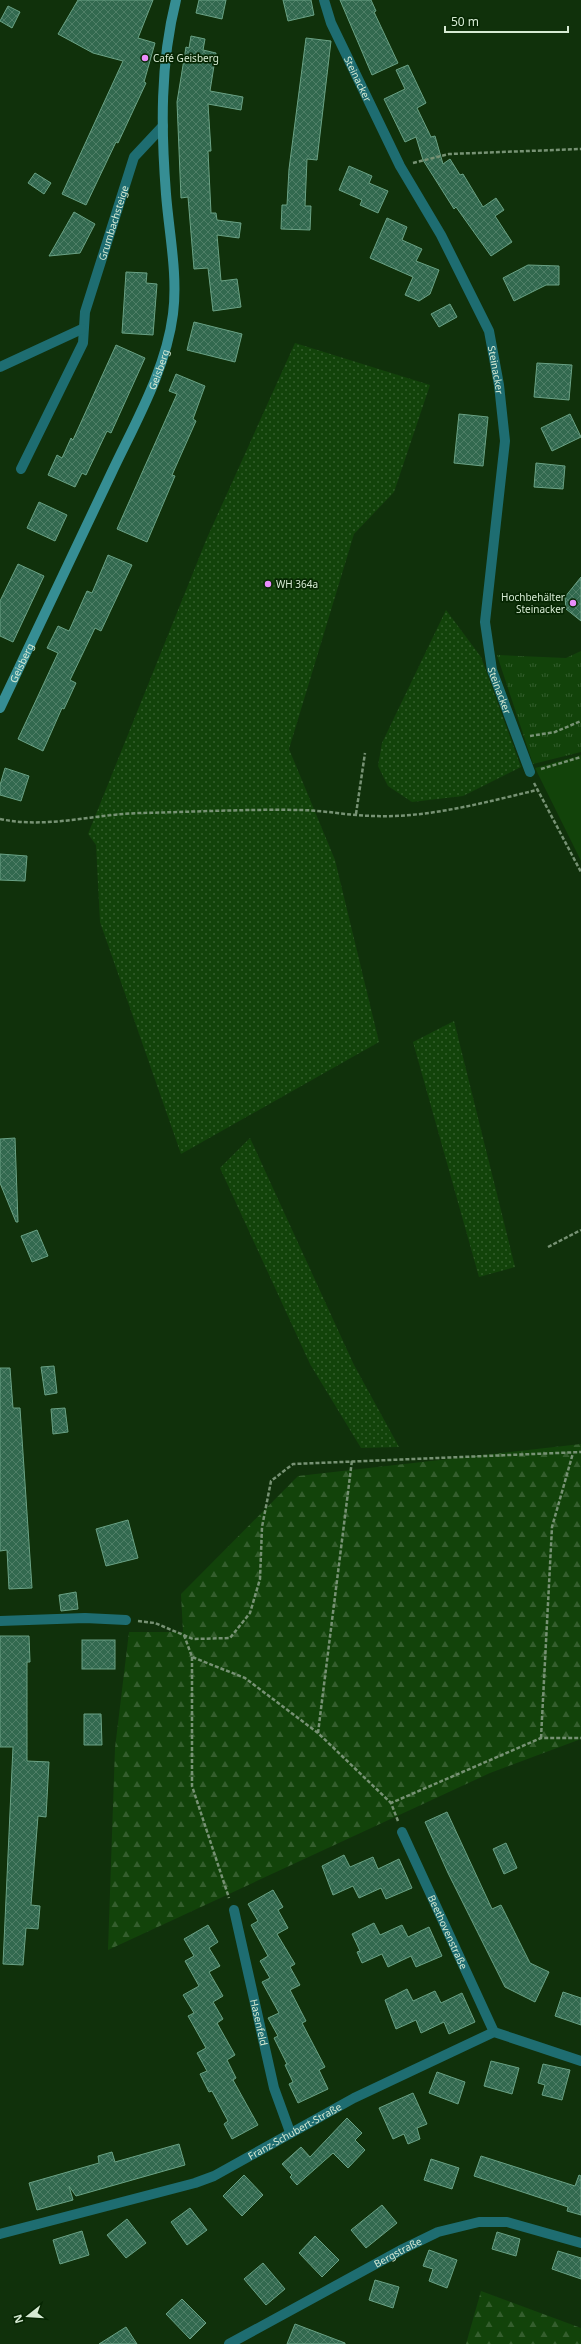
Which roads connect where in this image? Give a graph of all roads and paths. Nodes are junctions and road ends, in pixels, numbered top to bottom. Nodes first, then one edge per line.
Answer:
1 (176, 0) edge
2 (324, 0) edge
3 (163, 126) junction
4 (581, 148) edge
5 (400, 166) junction
6 (82, 329) junction
7 (0, 367) edge
8 (21, 468) dead end
9 (0, 708) edge
10 (581, 721) edge
11 (536, 736) dead end
12 (365, 753) dead end
13 (581, 757) edge
14 (530, 772) junction
15 (537, 790) junction
16 (356, 814) junction
17 (0, 819) edge
18 (581, 872) edge
19 (581, 1230) edge
20 (548, 1247) dead end
21 (581, 1452) edge
22 (573, 1453) junction
23 (352, 1460) junction
24 (126, 1620) joint
25 (0, 1621) edge
26 (184, 1635) junction
27 (192, 1657) junction
28 (318, 1733) junction
29 (541, 1738) junction
30 (581, 1738) edge
31 (392, 1803) junction
32 (402, 1832) joint
33 (234, 1910) joint
34 (494, 2032) junction
35 (581, 2061) edge
36 (290, 2132) junction
37 (0, 2234) edge
38 (581, 2244) edge
39 (229, 2344) edge

1 - 3 street, Geisberg
2 - 5 street, Steinacker
3 - 6 street, Grumbachsteige
3 - 9 street, Geisberg
4 - 5 path
5 - 14 street, Steinacker
6 - 7 street
6 - 8 street, Grumbachsteige
10 - 11 path
12 - 16 path
13 - 14 path
14 - 15 path
15 - 16 path
15 - 18 path
16 - 17 path
19 - 20 path
21 - 22 path
22 - 23 path
22 - 29 path
23 - 26 path
23 - 28 path
24 - 25 street
24 - 26 path
26 - 27 path
27 - 28 path
27 - 33 path
28 - 31 path
29 - 30 path
29 - 31 path
31 - 32 path
32 - 34 street, Beethovenstraße
33 - 36 street, Hasenfeld
34 - 35 street
34 - 36 street, Franz-Schubert-Straße
36 - 37 street, Franz-Schubert-Straße
38 - 39 street, Bergstraße

